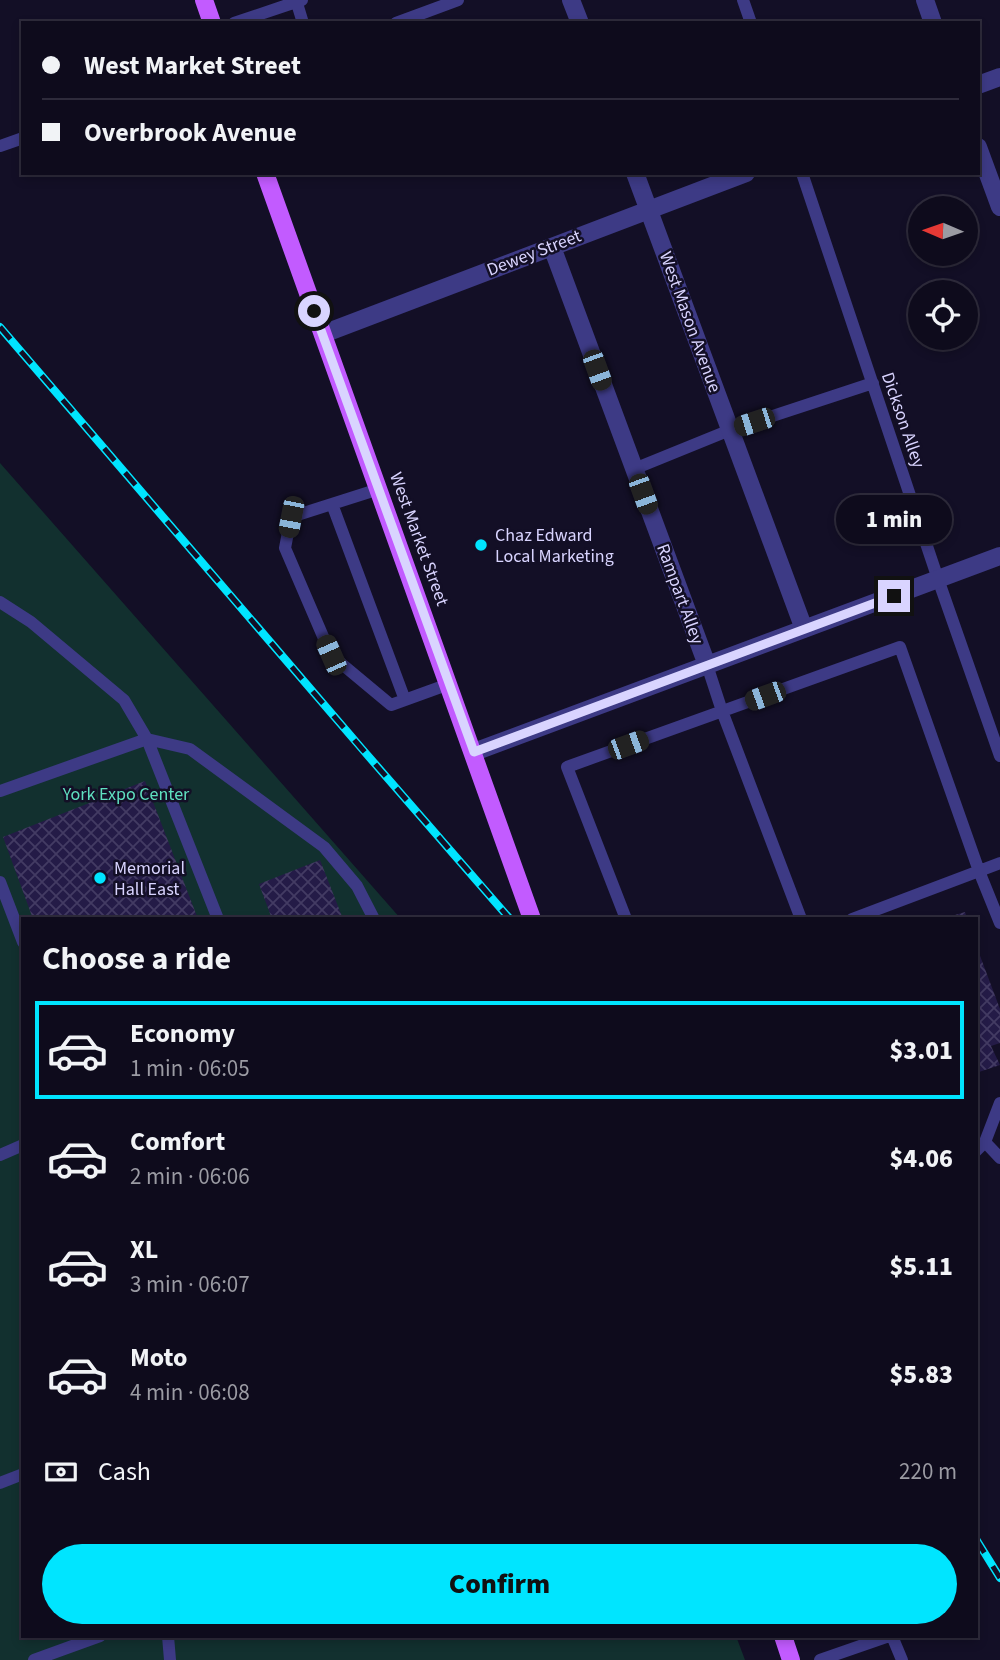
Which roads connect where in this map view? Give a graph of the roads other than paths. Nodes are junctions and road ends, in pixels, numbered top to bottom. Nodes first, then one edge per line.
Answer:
1 (204, 0) edge
2 (457, 0) edge
3 (571, 0) edge
4 (743, 0) edge
5 (925, 0) edge
6 (298, 1) edge
7 (211, 21) edge
8 (240, 21) edge
9 (303, 21) edge
10 (401, 21) edge
11 (579, 21) edge
12 (750, 21) edge
13 (932, 21) edge
14 (1000, 77) edge
15 (980, 84) edge
16 (21, 139) edge
17 (0, 146) edge
18 (980, 152) edge
19 (266, 175) edge
20 (636, 175) edge
21 (741, 175) edge
22 (803, 175) edge
23 (1000, 207) edge
24 (649, 210) junction
25 (552, 247) junction
26 (323, 334) junction
27 (873, 383) junction
28 (730, 430) junction
29 (634, 469) junction
30 (379, 489) junction
31 (331, 504) junction
32 (1000, 556) edge
33 (939, 579) junction
34 (0, 602) edge
35 (804, 629) junction
36 (707, 665) junction
37 (449, 684) junction
38 (405, 700) junction
39 (722, 711) junction
40 (147, 738) junction
41 (474, 752) junction
42 (1000, 756) edge
43 (0, 791) edge
44 (1000, 863) edge
45 (979, 871) junction
46 (0, 882) edge
47 (217, 917) edge
48 (373, 917) edge
49 (531, 917) edge
50 (624, 917) edge
51 (800, 917) edge
52 (857, 917) edge
53 (1000, 923) edge
54 (21, 937) edge
55 (1000, 1103) edge
56 (21, 1146) edge
57 (981, 1146) edge
58 (0, 1155) edge
59 (1000, 1158) edge
60 (21, 1474) edge
61 (1, 1479) edge
62 (94, 1638) edge
63 (168, 1638) edge
64 (784, 1638) edge
65 (884, 1638) edge
66 (891, 1638) edge
67 (34, 1660) edge
68 (170, 1660) edge
69 (791, 1660) edge
70 (820, 1660) edge
71 (902, 1660) edge

1 - 7 main road
2 - 10 lane
3 - 11 street
4 - 12 lane
5 - 13 street
6 - 8 lane
6 - 9 lane
14 - 15 street
16 - 17 lane
18 - 23 street
19 - 26 main road, West Market Street
20 - 24 street, West Mason Avenue
21 - 24 street, Dewey Street
22 - 27 lane, Dickson Alley
24 - 25 street, Dewey Street
24 - 28 street, West Mason Avenue
25 - 26 street, Dewey Street
25 - 29 street, Rampart Alley
26 - 30 main road, West Market Street
27 - 28 lane
27 - 33 lane, Dickson Alley
28 - 29 lane
28 - 35 street, West Mason Avenue
29 - 36 street, Rampart Alley
30 - 31 lane
30 - 37 main road, West Market Street
31 - 38 lane
31 - 38 lane
32 - 33 street
33 - 35 street
33 - 42 lane, Dickson Alley
34 - 40 lane
35 - 36 street
36 - 39 lane
36 - 41 street
37 - 38 lane
37 - 41 main road, West Market Street
39 - 45 lane
39 - 50 lane
39 - 51 lane
40 - 43 lane
40 - 47 lane
40 - 48 lane
41 - 49 main road, West Market Street
44 - 45 lane
45 - 52 lane
45 - 53 lane
46 - 54 lane
55 - 57 lane
56 - 58 lane
57 - 59 lane
60 - 61 lane
62 - 67 lane
63 - 68 lane
64 - 69 main road
65 - 70 lane
66 - 71 lane

